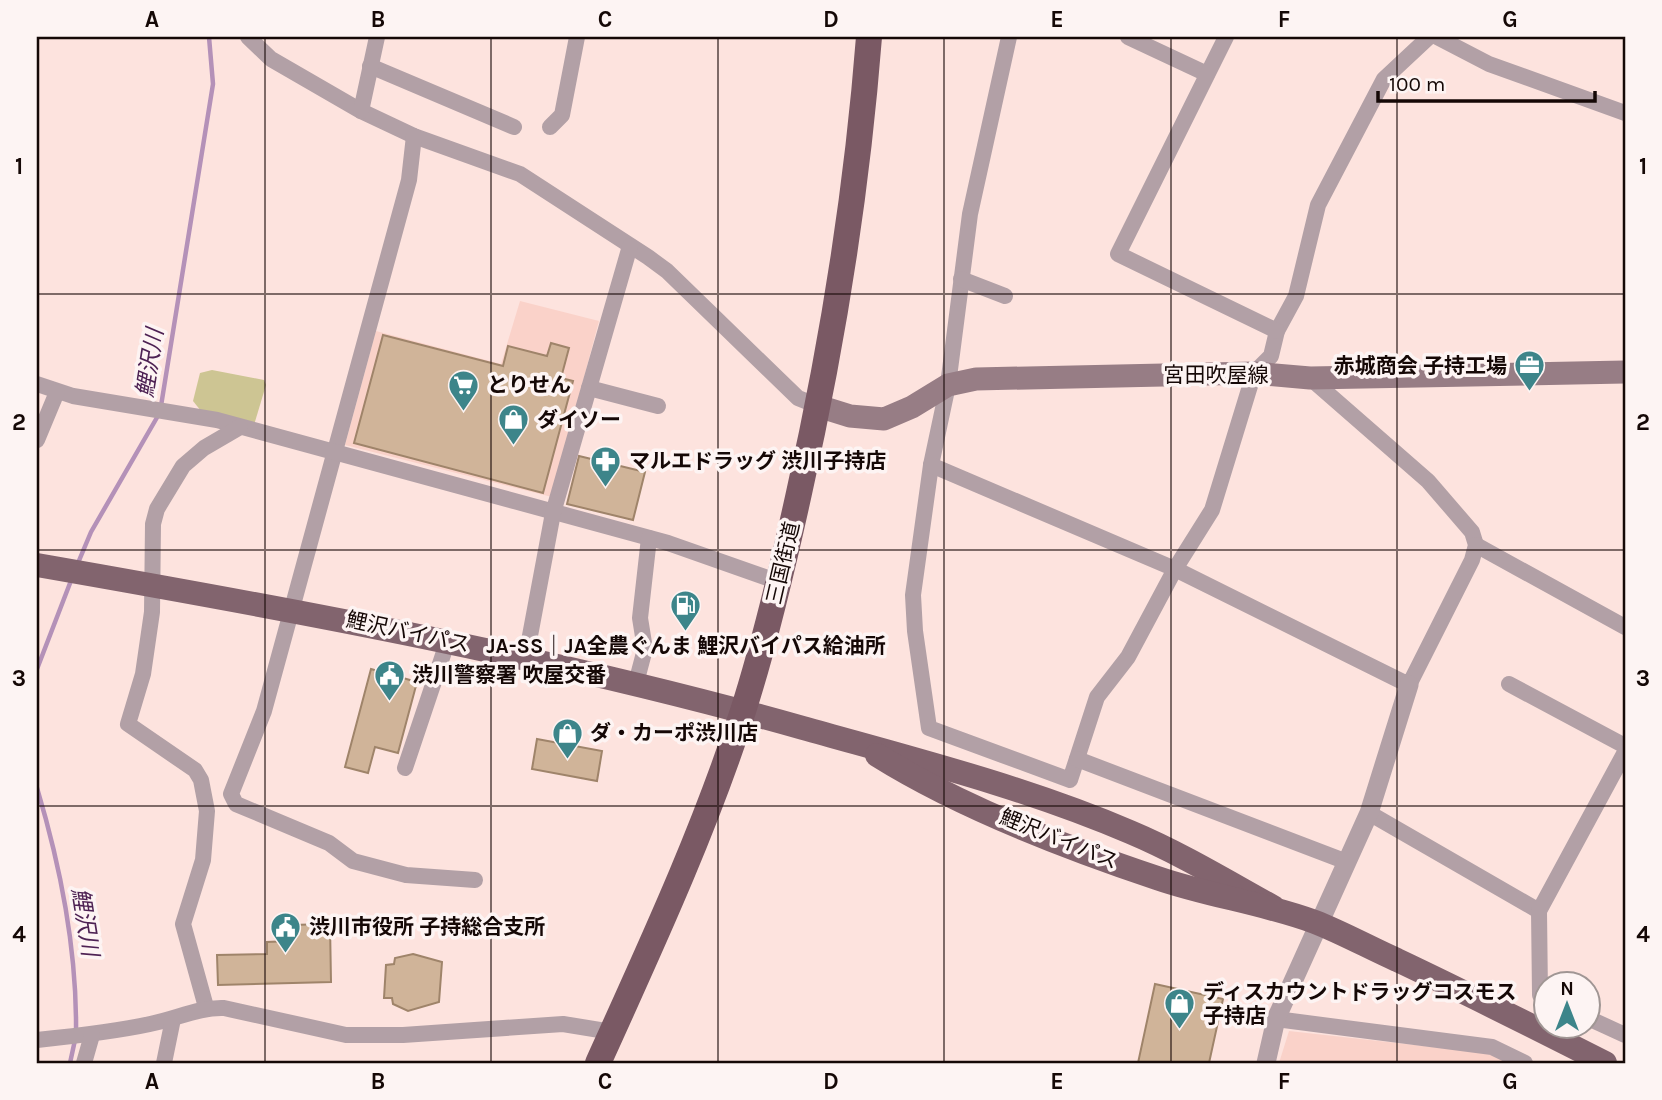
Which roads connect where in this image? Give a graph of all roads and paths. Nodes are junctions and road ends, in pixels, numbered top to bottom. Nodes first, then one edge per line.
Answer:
1 (248, 37) edge
2 (377, 37) edge
3 (577, 37) edge
4 (869, 37) edge
5 (1009, 37) edge
6 (1128, 37) edge
7 (1226, 37) edge
8 (1429, 37) edge
9 (1437, 37) edge
10 (370, 66) junction
11 (1207, 74) junction
12 (361, 111) junction
13 (1625, 113) edge
14 (514, 127) dead end
15 (550, 127) dead end
16 (414, 136) junction
17 (629, 246) junction
18 (961, 279) junction
19 (1005, 296) dead end
20 (1277, 331) junction
21 (1625, 372) edge
22 (1254, 373) junction
23 (1310, 378) junction
24 (37, 384) edge
25 (948, 385) junction
26 (589, 388) junction
27 (57, 391) junction
28 (659, 407) dead end
29 (818, 407) junction
30 (240, 427) junction
31 (37, 440) edge
32 (336, 453) junction
33 (931, 465) junction
34 (553, 513) junction
35 (649, 538) junction
36 (1476, 545) junction
37 (37, 565) edge
38 (1175, 569) junction
39 (779, 582) junction
40 (152, 586) junction
41 (293, 609) junction
42 (1625, 627) edge
43 (448, 640) junction
44 (526, 657) junction
45 (636, 683) junction
46 (1509, 684) dead end
47 (1409, 685) junction
48 (743, 711) junction
49 (855, 742) junction
50 (1625, 746) edge
51 (1625, 752) edge
52 (1077, 758) junction
53 (405, 768) dead end
54 (1369, 813) junction
55 (1347, 862) junction
56 (475, 880) dead end
57 (1273, 908) junction
58 (1539, 911) junction
59 (1318, 923) junction
60 (1540, 970) edge
61 (206, 1007) junction
62 (173, 1019) junction
63 (1276, 1019) junction
64 (1602, 1024) edge
65 (612, 1032) junction
66 (88, 1035) junction
67 (1625, 1035) edge
68 (37, 1040) edge
69 (84, 1063) edge
70 (164, 1063) edge
71 (598, 1063) edge
72 (1266, 1063) edge
73 (1525, 1063) edge
74 (1605, 1063) edge

1 - 12 street
2 - 10 street
3 - 15 street
4 - 29 highway, 三国街道
5 - 18 street
6 - 11 street
7 - 11 street
8 - 20 street
9 - 13 street
10 - 12 street
10 - 14 street
11 - 20 street
12 - 16 street
16 - 17 street
16 - 32 street
17 - 26 street
17 - 29 street
18 - 19 street
18 - 25 street
20 - 22 street
21 - 23 main road, 宮田吹屋線
22 - 23 main road, 宮田吹屋線
22 - 25 main road, 宮田吹屋線
22 - 38 street
23 - 36 street
24 - 27 street
25 - 29 main road, 宮田吹屋線
25 - 33 street
26 - 28 street
26 - 34 street
27 - 30 street
27 - 31 street
29 - 39 highway, 三国街道
30 - 32 street
30 - 40 street
32 - 34 street
32 - 41 street
33 - 38 street
33 - 52 street
34 - 35 street
34 - 44 street
35 - 39 street
35 - 45 street
36 - 42 street
36 - 47 street
37 - 40 main road, 鯉沢バイパス
38 - 47 street
38 - 52 street
39 - 48 highway, 三国街道
40 - 41 main road, 鯉沢バイパス
40 - 61 street
41 - 43 main road, 鯉沢バイパス
41 - 56 street
43 - 44 main road, 鯉沢バイパス
43 - 53 street
44 - 45 main road, 鯉沢バイパス
45 - 48 main road, 鯉沢バイパス
46 - 50 street
47 - 54 street
48 - 49 main road, 鯉沢バイパス
48 - 65 highway, 三国街道
49 - 57 main road, 鯉沢バイパス
49 - 57 main road, 鯉沢バイパス
51 - 58 street
52 - 55 street
54 - 55 street
54 - 58 street
55 - 59 street
57 - 59 main road, 鯉沢バイパス
58 - 60 street
59 - 63 street
59 - 74 main road, 鯉沢バイパス
61 - 62 street
61 - 65 street
62 - 66 street
62 - 70 street
63 - 72 street
63 - 73 street
64 - 67 street
65 - 71 highway, 三国街道
66 - 68 street
66 - 69 street

